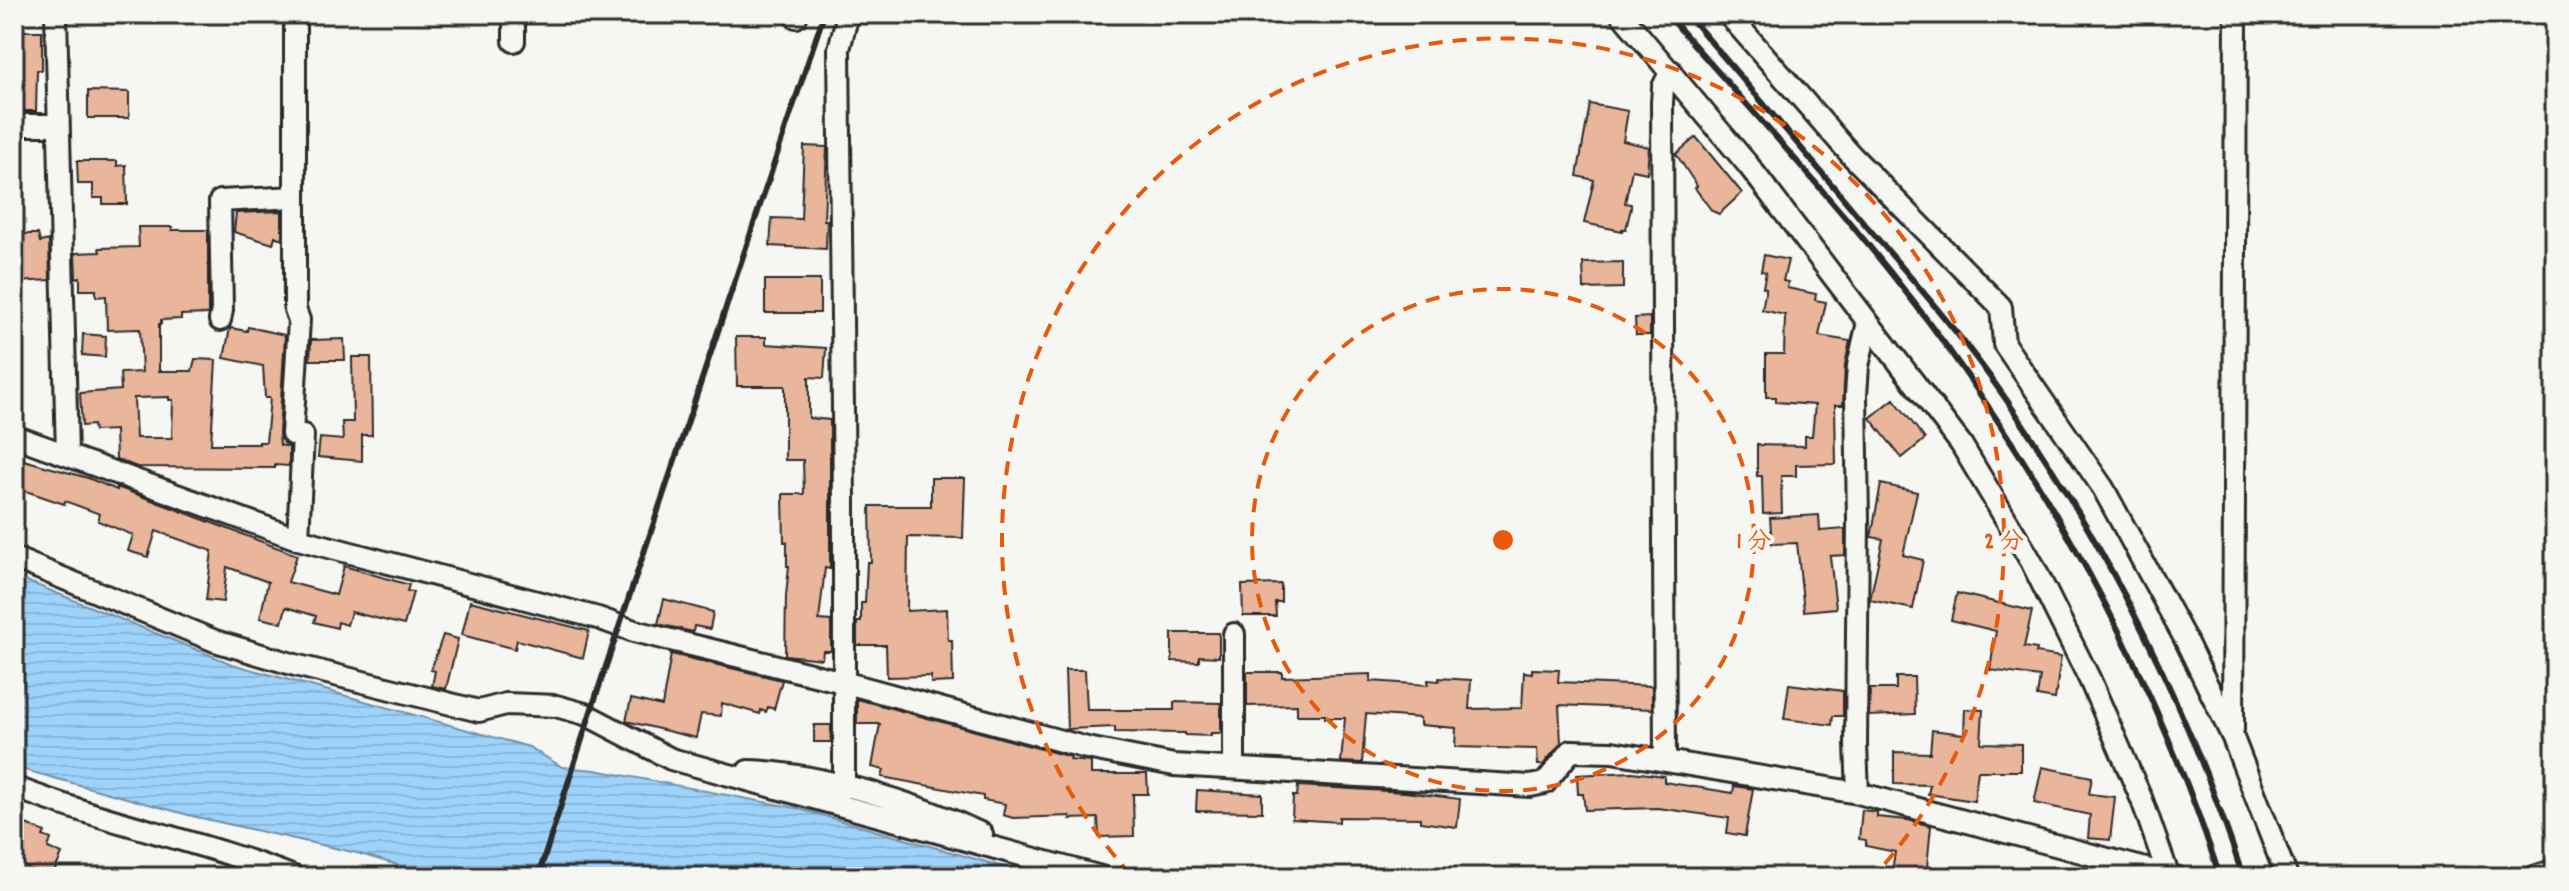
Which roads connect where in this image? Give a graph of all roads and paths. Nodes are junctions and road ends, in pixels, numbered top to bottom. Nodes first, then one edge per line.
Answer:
1 (56, 14) edge
2 (295, 14) edge
3 (514, 14) edge
4 (848, 14) edge
5 (1621, 14) edge
6 (1728, 14) edge
7 (2236, 14) edge
8 (514, 41) dead end
9 (1671, 71) junction
10 (14, 125) edge
11 (57, 125) junction
12 (295, 197) junction
13 (220, 320) dead end
14 (1868, 322) junction
15 (14, 436) edge
16 (67, 455) junction
17 (298, 539) junction
18 (14, 558) edge
19 (1234, 634) dead end
20 (843, 682) junction
21 (2233, 738) junction
22 (1665, 760) junction
23 (1234, 767) junction
24 (738, 778) junction
25 (14, 787) edge
26 (844, 787) junction
27 (1858, 793) junction
28 (236, 855) junction
29 (1017, 855) junction
30 (2555, 870) edge
31 (2171, 876) edge
32 (239, 877) edge
33 (294, 877) edge
34 (1101, 877) edge
35 (2287, 877) edge
36 (2534, 877) edge

1 - 11 street
2 - 12 street
3 - 8 street
4 - 20 street
5 - 9 street
6 - 21 street
7 - 21 street
9 - 14 street
9 - 22 street
10 - 11 street
11 - 16 street
12 - 13 street
12 - 17 street
14 - 27 street
14 - 31 street
15 - 16 street
16 - 17 street
17 - 20 street
18 - 24 street
19 - 23 street
20 - 23 street
20 - 26 street
21 - 35 street
22 - 23 street
22 - 27 street
24 - 26 street
24 - 29 street
25 - 28 street
26 - 29 street
27 - 31 street
28 - 32 street
28 - 33 street
29 - 34 street
30 - 36 street

